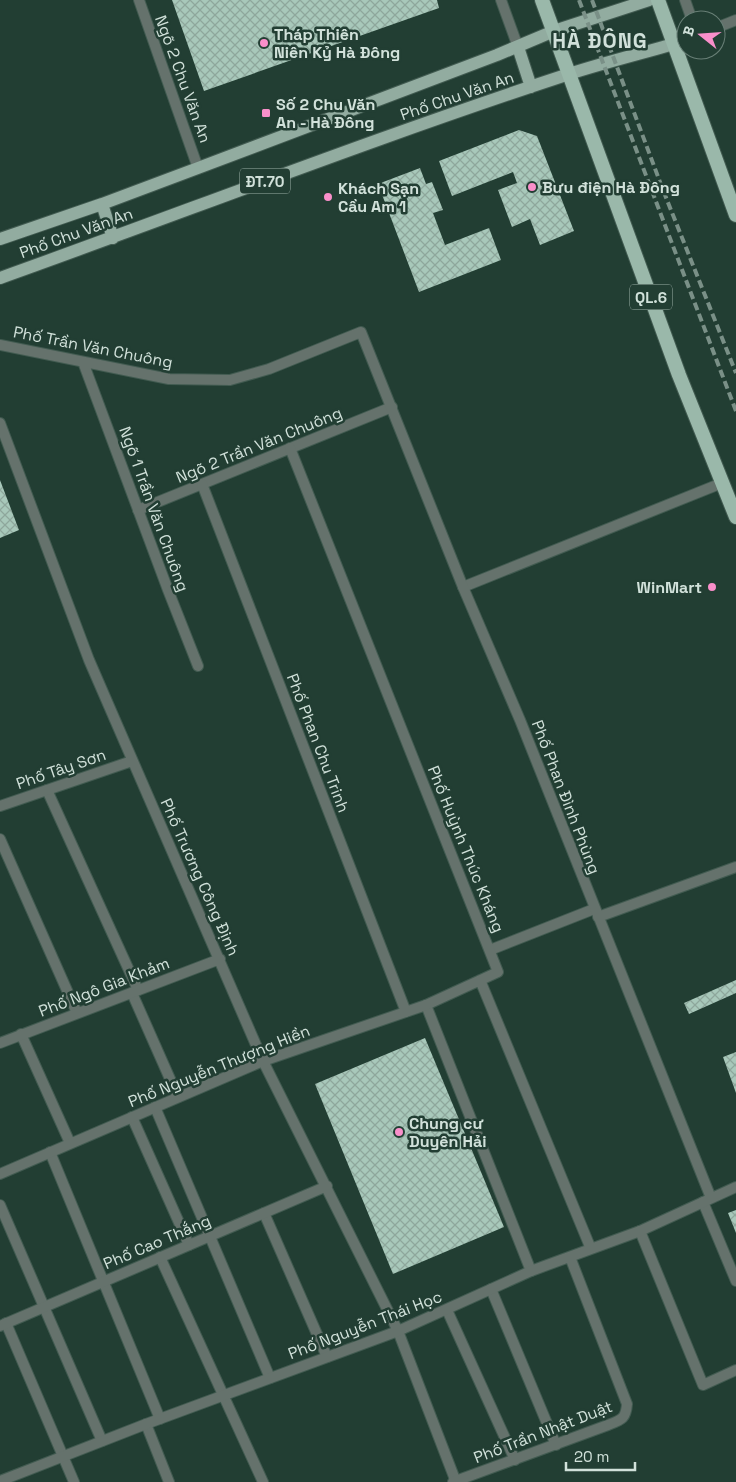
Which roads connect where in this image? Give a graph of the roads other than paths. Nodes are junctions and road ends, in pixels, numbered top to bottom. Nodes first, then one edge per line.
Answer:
1 (139, 0) edge
2 (501, 0) edge
3 (542, 0) edge
4 (649, 0) edge
5 (658, 0) edge
6 (554, 31) junction
7 (676, 34) edge
8 (676, 43) edge
9 (518, 47) junction
10 (686, 60) edge
11 (570, 74) junction
12 (531, 87) junction
13 (198, 168) junction
14 (102, 204) junction
15 (736, 215) edge
16 (113, 238) junction
17 (0, 239) edge
18 (0, 278) edge
19 (0, 345) edge
20 (83, 362) junction
21 (392, 407) junction
22 (0, 423) edge
23 (290, 448) junction
24 (722, 483) junction
25 (202, 484) junction
26 (138, 510) junction
27 (736, 518) edge
28 (463, 586) junction
29 (198, 666) dead end
30 (132, 761) junction
31 (47, 790) junction
32 (0, 806) edge
33 (0, 839) edge
34 (736, 867) edge
35 (596, 913) junction
36 (490, 950) junction
37 (220, 959) junction
38 (480, 980) junction
39 (135, 991) junction
40 (426, 1005) junction
41 (406, 1012) junction
42 (77, 1013) junction
43 (21, 1034) junction
44 (0, 1043) edge
45 (263, 1061) junction
46 (178, 1097) junction
47 (155, 1107) junction
48 (132, 1117) junction
49 (70, 1143) junction
50 (50, 1152) junction
51 (0, 1174) edge
52 (327, 1186) junction
53 (736, 1187) edge
54 (707, 1200) junction
55 (0, 1205) edge
56 (264, 1213) junction
57 (640, 1232) junction
58 (210, 1236) junction
59 (189, 1245) junction
60 (592, 1249) junction
61 (160, 1257) junction
62 (570, 1257) junction
63 (531, 1271) junction
64 (736, 1280) edge
65 (103, 1282) junction
66 (491, 1289) junction
67 (45, 1307) junction
68 (447, 1310) junction
69 (3, 1324) edge
70 (398, 1331) junction
71 (327, 1357) junction
72 (736, 1370) edge
73 (270, 1378) junction
74 (222, 1396) junction
75 (160, 1419) junction
76 (146, 1424) junction
77 (102, 1441) junction
78 (556, 1445) junction
79 (64, 1456) junction
80 (515, 1460) junction
81 (0, 1480) edge
82 (74, 1482) edge
83 (169, 1482) edge
84 (263, 1482) edge
85 (455, 1482) edge

1 - 13 street, Ngõ 2 Chu Văn An
2 - 9 street
3 - 6 highway, QL.6
4 - 6 main road, Phố Chu Văn An / ĐT.70
5 - 7 highway
6 - 9 main road, Phố Chu Văn An / ĐT.70
6 - 11 highway, QL.6
8 - 11 main road, Phố Chu Văn An / ĐT.70
9 - 12 main road
9 - 13 main road, Phố Chu Văn An / ĐT.70
10 - 15 highway
11 - 12 main road, Phố Chu Văn An / ĐT.70
11 - 24 highway, QL.6
12 - 16 main road, Phố Chu Văn An / ĐT.70
13 - 14 main road, Phố Chu Văn An / ĐT.70
14 - 16 main road
14 - 17 main road, Phố Chu Văn An / ĐT.70
16 - 18 main road, Phố Chu Văn An / ĐT.70
19 - 20 street, Phố Trần Văn Chuông
20 - 21 street, Phố Trần Văn Chuông
20 - 26 street, Ngõ 1 Trần Văn Chuông
21 - 23 street, Ngõ 2 Trần Văn Chuông
21 - 28 street, Phố Phan Đình Phùng
22 - 30 street, Phố Trương Công Định
23 - 25 street, Ngõ 2 Trần Văn Chuông
23 - 36 street, Phố Huỳnh Thúc Kháng
24 - 27 highway, QL.6
24 - 28 street
25 - 26 street, Ngõ 2 Trần Văn Chuông
25 - 41 street, Phố Phan Chu Trinh
26 - 29 street, Ngõ 1 Trần Văn Chuông
28 - 35 street, Phố Phan Đình Phùng
30 - 31 street, Phố Tây Sơn
30 - 37 street, Phố Trương Công Định
31 - 32 street, Phố Tây Sơn
31 - 39 street
33 - 42 street
34 - 35 street
35 - 36 street
35 - 54 street, Phố Phan Đình Phùng
36 - 38 street, Phố Huỳnh Thúc Kháng
37 - 39 street, Phố Ngô Gia Khảm
37 - 45 street, Phố Trương Công Định
38 - 40 street, Phố Nguyễn Thượng Hiền
38 - 60 street
39 - 42 street, Phố Ngô Gia Khảm
39 - 46 street
40 - 41 street, Phố Nguyễn Thượng Hiền
40 - 63 street
41 - 45 street, Phố Nguyễn Thượng Hiền
42 - 43 street, Phố Ngô Gia Khảm
43 - 44 street, Phố Ngô Gia Khảm
43 - 49 street
45 - 46 street, Phố Nguyễn Thượng Hiền
45 - 52 street, Phố Trương Công Định
46 - 47 street, Phố Nguyễn Thượng Hiền
47 - 48 street, Phố Nguyễn Thượng Hiền
47 - 58 street
48 - 49 street, Phố Nguyễn Thượng Hiền
48 - 59 street
49 - 50 street, Phố Nguyễn Thượng Hiền
50 - 51 street, Phố Nguyễn Thượng Hiền
50 - 65 street
52 - 56 street, Phố Cao Thắng
52 - 70 street, Phố Trương Công Định
53 - 54 street, Phố Nguyễn Thái Học
54 - 57 street, Phố Nguyễn Thái Học
54 - 64 street, Phố Phan Đình Phùng
55 - 67 street
56 - 58 street, Phố Cao Thắng
56 - 71 street
57 - 60 street, Phố Nguyễn Thái Học
57 - 72 street
58 - 59 street, Phố Cao Thắng
58 - 73 street
59 - 61 street, Phố Cao Thắng
60 - 62 street, Phố Nguyễn Thái Học
61 - 65 street, Phố Cao Thắng
61 - 74 street
62 - 63 street, Phố Nguyễn Thái Học
62 - 78 street, Phố Trần Nhật Duật
63 - 66 street, Phố Nguyễn Thái Học
65 - 67 street, Phố Cao Thắng
65 - 75 street
66 - 68 street, Phố Nguyễn Thái Học
66 - 78 street
67 - 69 street, Phố Cao Thắng
67 - 77 street
68 - 70 street, Phố Nguyễn Thái Học
68 - 80 street
69 - 79 street
70 - 71 street, Phố Nguyễn Thái Học
70 - 85 street, Phố Trương Công Định
71 - 73 street, Phố Nguyễn Thái Học
73 - 74 street, Phố Nguyễn Thái Học
74 - 75 street, Phố Nguyễn Thái Học
74 - 84 street
75 - 76 street, Phố Nguyễn Thái Học
76 - 77 street, Phố Nguyễn Thái Học
76 - 83 street
77 - 79 street, Phố Nguyễn Thái Học
78 - 80 street, Phố Trần Nhật Duật
79 - 81 street, Phố Nguyễn Thái Học
79 - 82 street
80 - 85 street, Phố Trần Nhật Duật

